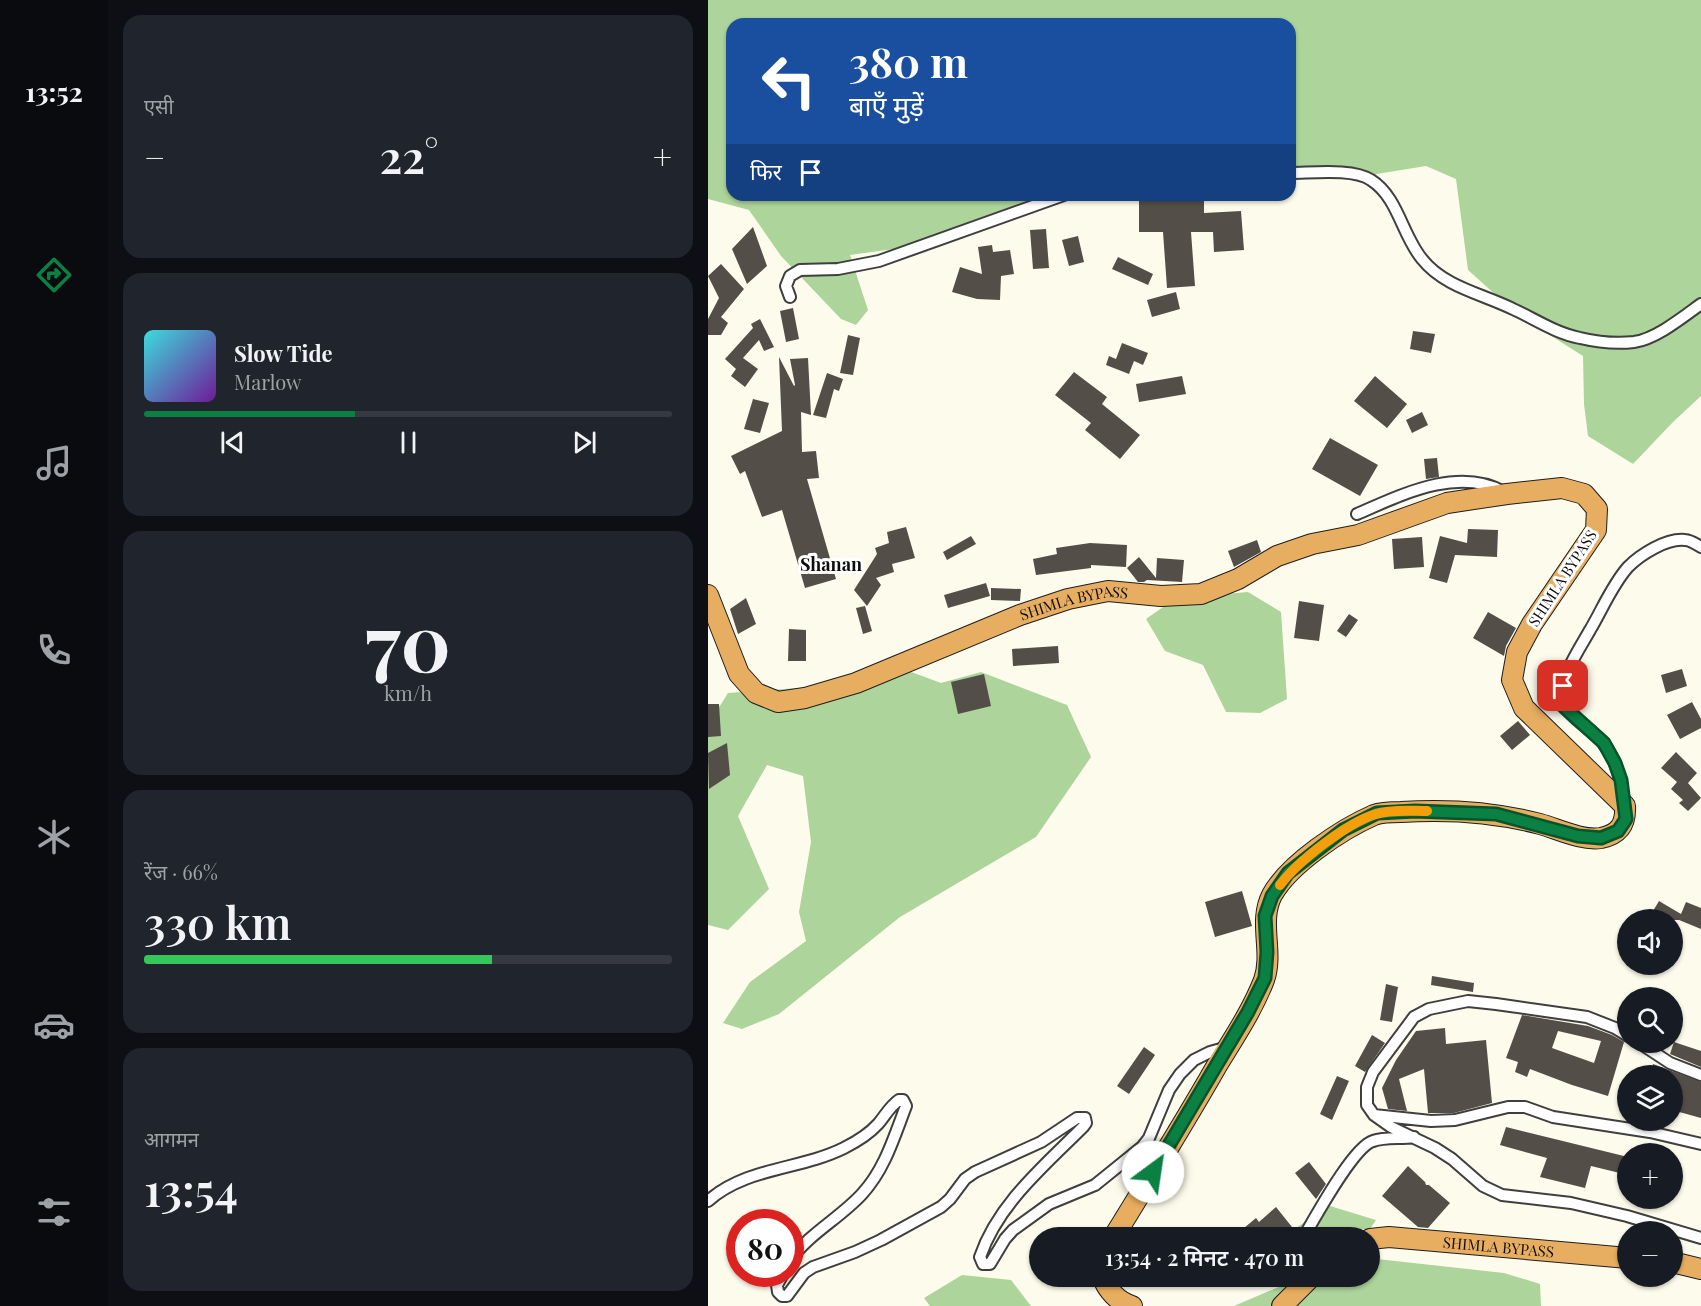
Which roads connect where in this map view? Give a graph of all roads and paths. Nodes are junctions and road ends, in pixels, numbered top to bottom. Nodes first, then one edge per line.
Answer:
1 (1296, 173) edge
2 (1047, 201) edge
3 (790, 297) dead end
4 (1701, 304) edge
5 (1507, 494) junction
6 (1357, 514) dead end
7 (1701, 547) edge
8 (708, 595) edge
9 (1625, 806) junction
10 (1617, 1029) edge
11 (1228, 1047) junction
12 (1655, 1053) edge
13 (1701, 1075) edge
14 (1374, 1115) junction
15 (1415, 1137) junction
16 (1701, 1144) edge
17 (708, 1201) edge
18 (1120, 1227) edge
19 (1309, 1227) edge
20 (1701, 1228) edge
21 (1687, 1233) junction
22 (1380, 1238) edge
23 (1701, 1238) edge
24 (804, 1244) edge
25 (1617, 1257) edge
26 (1683, 1265) edge
27 (1701, 1269) edge
28 (804, 1274) edge
29 (777, 1287) edge
30 (794, 1287) edge
31 (1106, 1287) edge
32 (1301, 1287) edge
33 (1132, 1306) edge
34 (1282, 1306) edge

1 - 4 street
2 - 3 street
5 - 6 street
5 - 8 highway, SHIMLA BYPASS
5 - 9 highway, SHIMLA BYPASS
7 - 9 street
9 - 11 highway
10 - 14 street
11 - 18 highway
11 - 28 street
12 - 13 street
14 - 15 street
14 - 16 street
15 - 19 street
15 - 21 street
17 - 24 street
20 - 21 street
21 - 23 street
22 - 25 highway, SHIMLA BYPASS
26 - 27 highway
29 - 30 street
31 - 33 highway
32 - 34 highway

